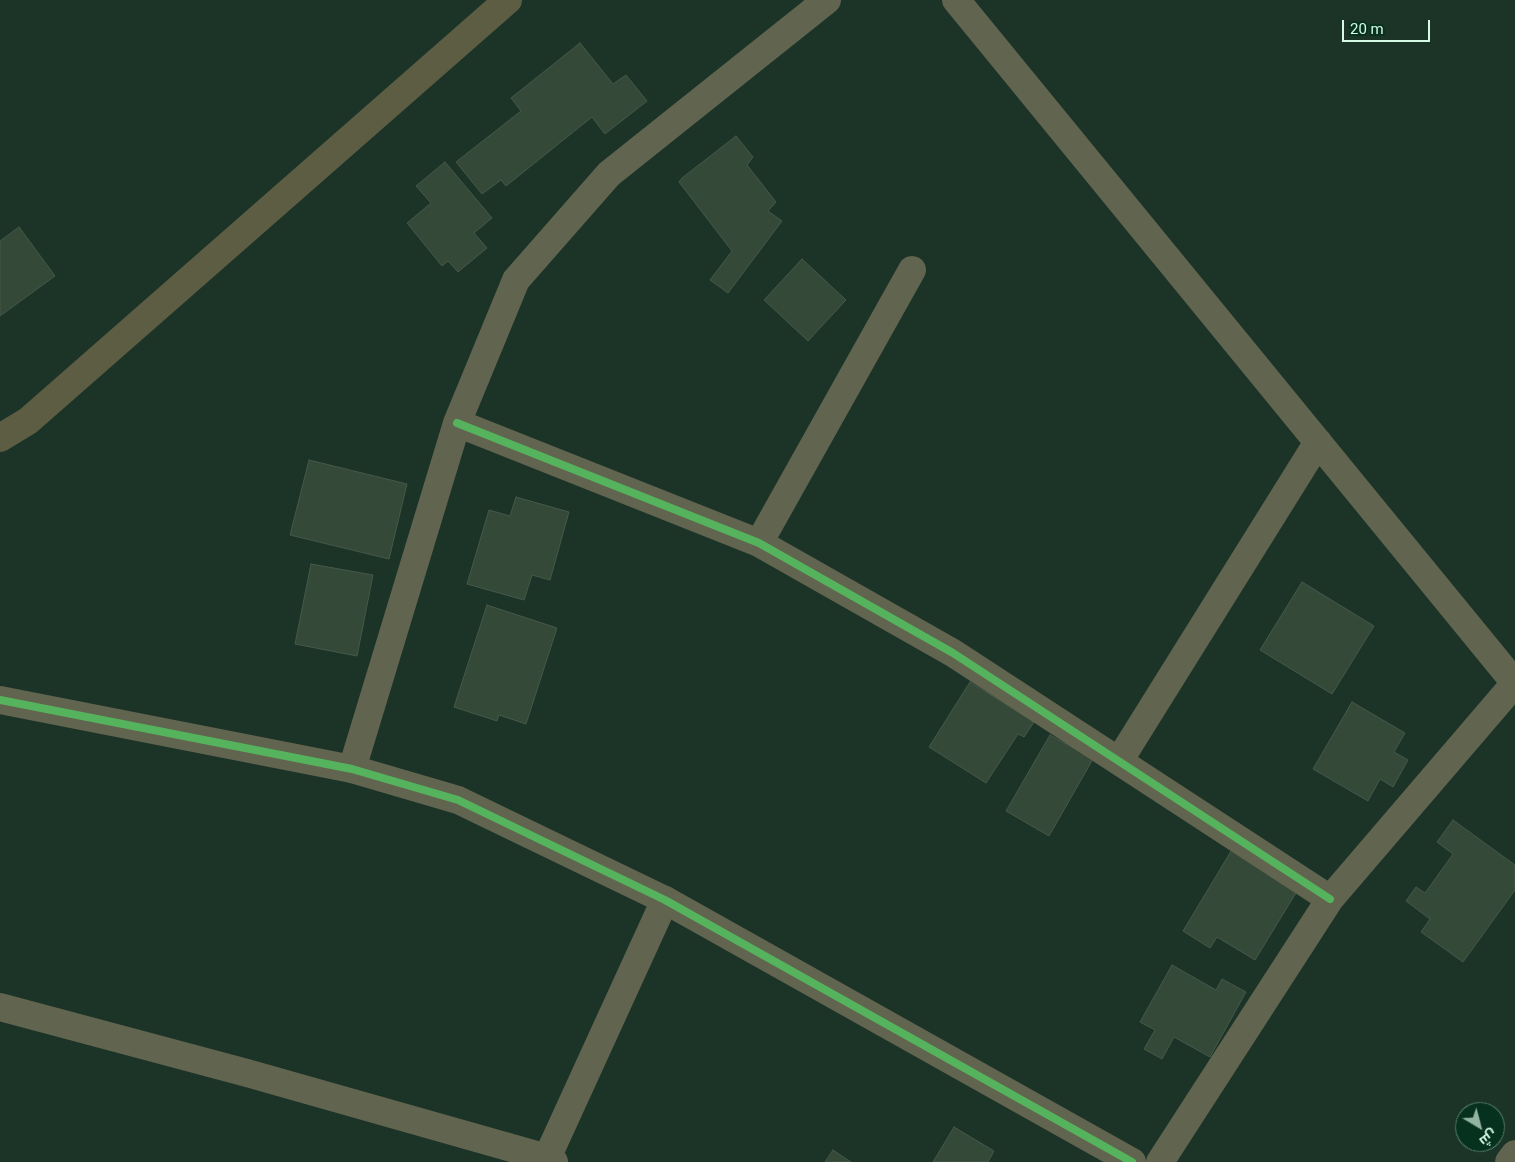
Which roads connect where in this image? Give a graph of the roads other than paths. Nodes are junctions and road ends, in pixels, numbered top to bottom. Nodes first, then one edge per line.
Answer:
1 (508, 0) edge
2 (827, 0) edge
3 (956, 0) edge
4 (912, 270) dead end
5 (457, 423) junction
6 (0, 438) edge
7 (1318, 442) junction
8 (759, 543) junction
9 (1515, 683) edge
10 (0, 700) edge
11 (1119, 761) junction
12 (352, 769) junction
13 (665, 900) junction
14 (1330, 900) junction
15 (0, 1007) edge
16 (1515, 1154) edge
17 (551, 1160) edge
18 (1132, 1162) edge
19 (1160, 1162) edge
20 (1509, 1162) edge

1 - 6 main road
2 - 5 street
3 - 7 street
4 - 8 street
5 - 8 street
5 - 12 street
7 - 9 street
7 - 11 street
8 - 11 street
9 - 14 street
10 - 12 street
11 - 14 street
12 - 13 street
13 - 17 street
13 - 18 street
14 - 19 street
15 - 17 street
16 - 20 street

